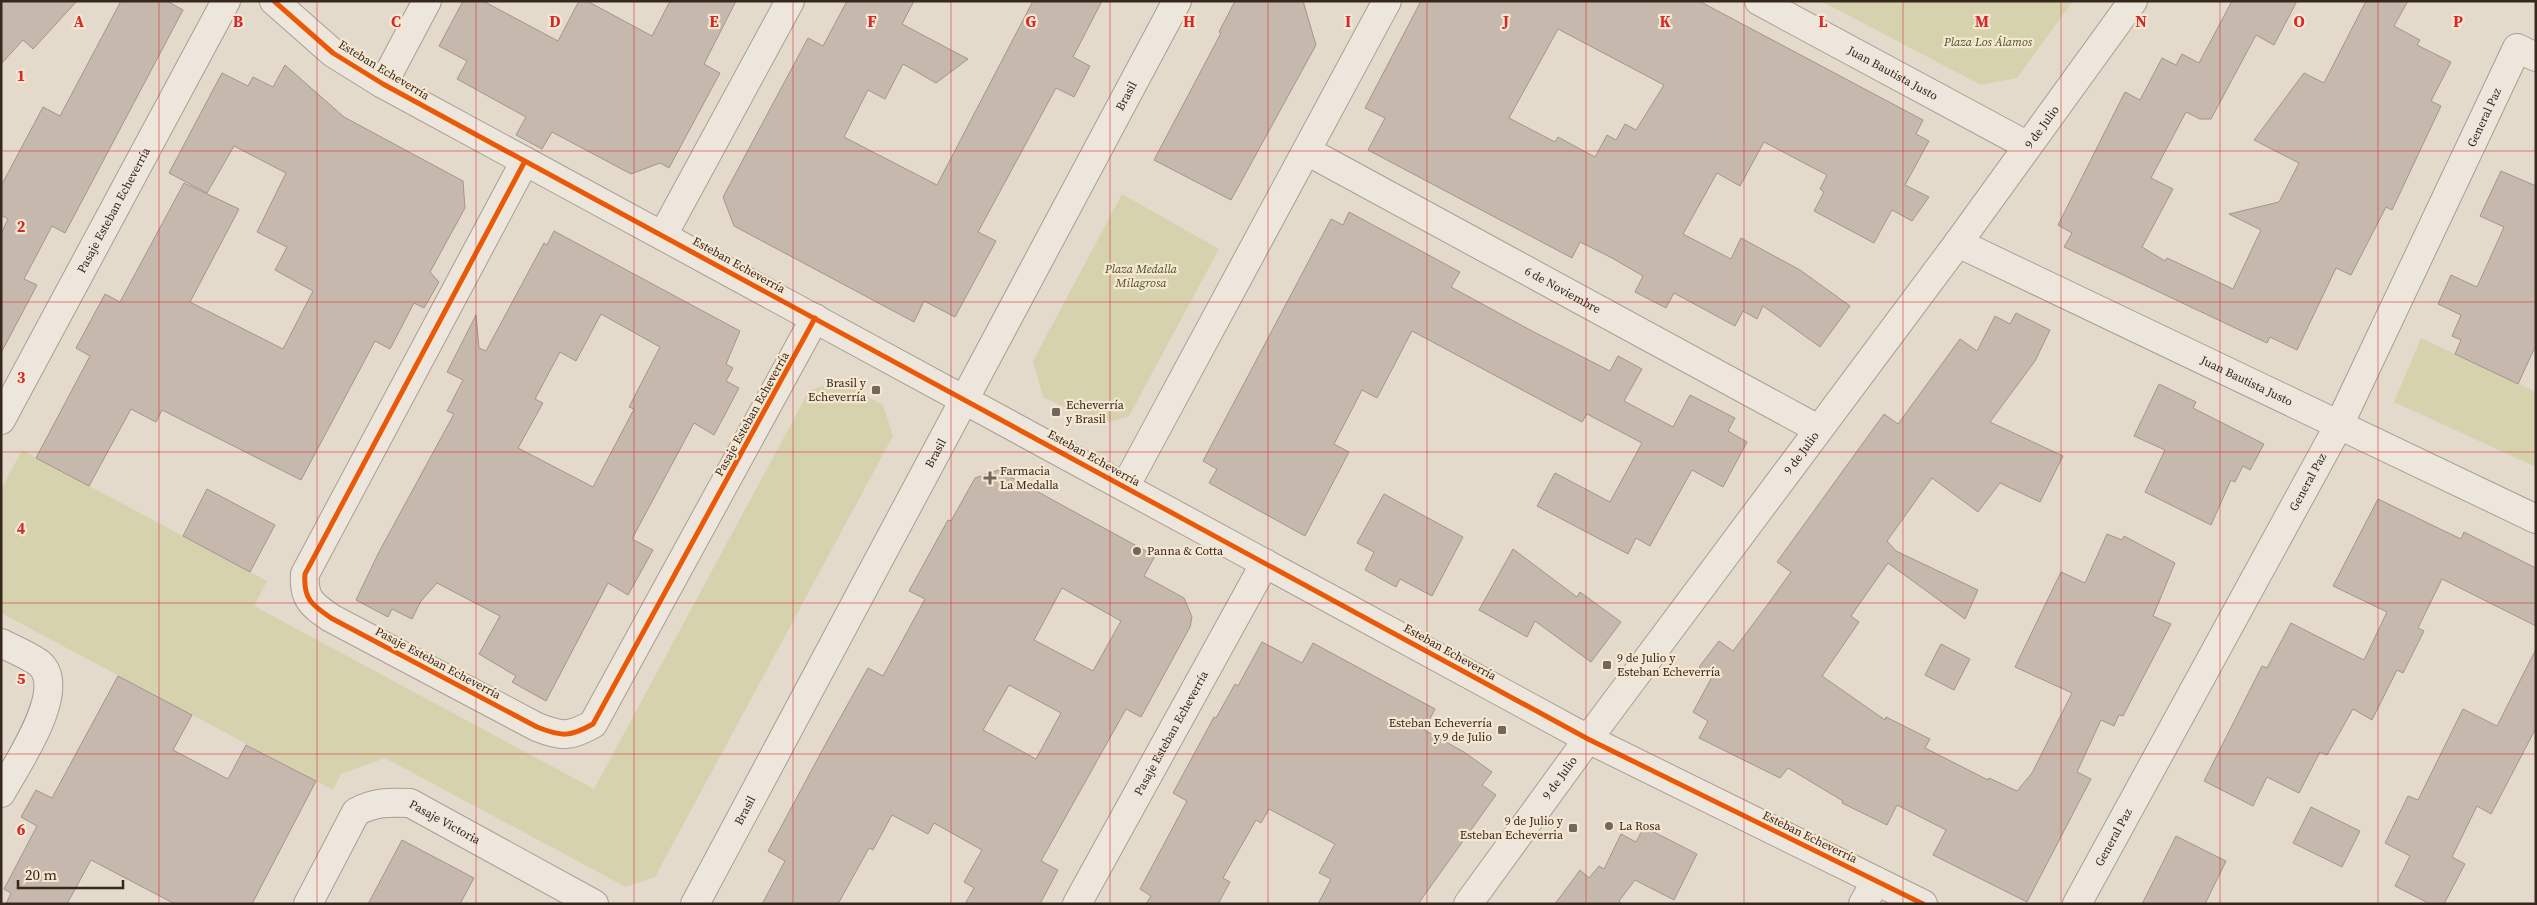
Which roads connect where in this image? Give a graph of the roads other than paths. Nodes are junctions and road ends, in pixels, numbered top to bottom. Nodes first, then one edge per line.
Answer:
1 (226, 1) edge
2 (274, 1) edge
3 (427, 1) edge
4 (790, 1) edge
5 (1177, 1) edge
6 (1388, 1) edge
7 (1759, 1) edge
8 (2133, 1) edge
9 (2526, 53) edge
10 (383, 84) junction
11 (2028, 146) junction
12 (1307, 151) junction
13 (525, 160) junction
14 (663, 235) junction
15 (1958, 243) junction
16 (815, 318) junction
17 (964, 398) junction
18 (1, 420) edge
19 (2339, 425) junction
20 (1818, 429) junction
21 (1126, 487) junction
22 (2536, 519) edge
23 (1265, 563) junction
24 (1, 643) edge
25 (1588, 739) junction
26 (1, 793) edge
27 (1870, 892) edge
28 (308, 904) edge
29 (594, 904) edge
30 (694, 904) edge
31 (1077, 904) edge
32 (1468, 904) edge
33 (1923, 904) edge
34 (2077, 904) edge

1 - 18 street, Pasaje Esteban Echeverría
2 - 10 street, Esteban Echeverría
3 - 10 street
4 - 14 street
5 - 17 street, Brasil
6 - 12 street
7 - 11 street, Juan Bautista Justo
8 - 11 street, 9 de Julio
9 - 19 street, General Paz
10 - 13 street, Esteban Echeverría
11 - 15 street, 9 de Julio
12 - 20 street, 6 de Noviembre
12 - 21 street
13 - 14 street, Esteban Echeverría
13 - 16 street, Pasaje Esteban Echeverría
14 - 16 street, Esteban Echeverría
15 - 19 street, Juan Bautista Justo
15 - 20 street, 9 de Julio
16 - 17 street, Esteban Echeverría
17 - 21 street, Esteban Echeverría
17 - 30 street, Brasil
19 - 22 street, Juan Bautista Justo
19 - 34 street, General Paz
20 - 25 street, 9 de Julio
21 - 23 street, Esteban Echeverría
23 - 25 street, Esteban Echeverría
23 - 31 street, Pasaje Esteban Echeverría
24 - 26 street
25 - 27 street, Esteban Echeverría
25 - 32 street, 9 de Julio
27 - 33 street, Esteban Echeverría
28 - 29 street, Pasaje Victoria

